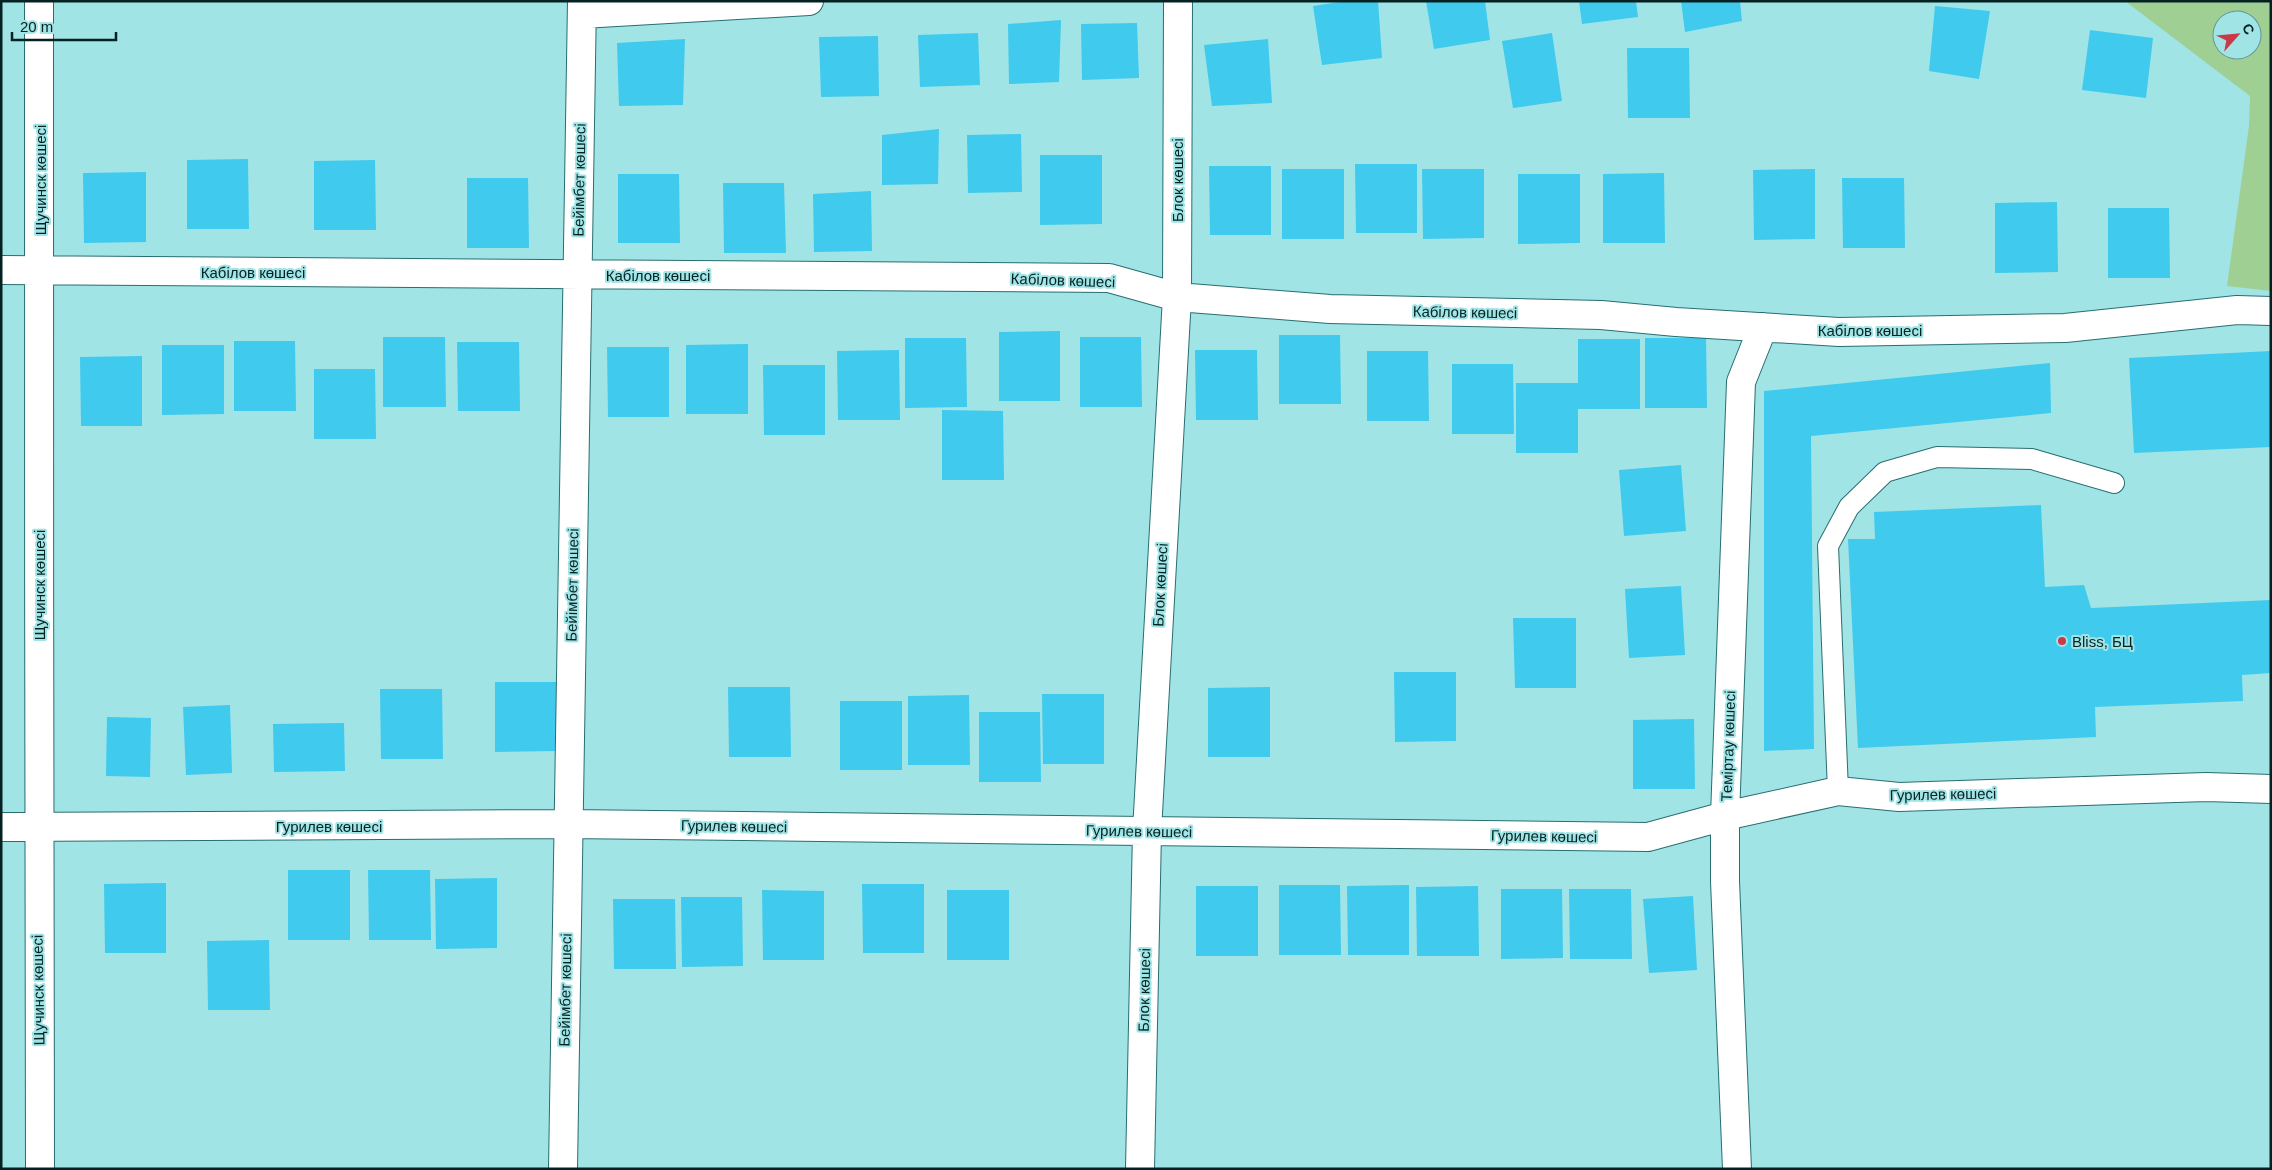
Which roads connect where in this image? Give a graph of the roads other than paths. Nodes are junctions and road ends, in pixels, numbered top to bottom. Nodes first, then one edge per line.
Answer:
1 (39, 1) edge
2 (809, 1) edge
3 (1178, 1) edge
4 (582, 8) edge
5 (1, 270) edge
6 (41, 271) junction
7 (577, 274) junction
8 (1177, 297) junction
9 (2271, 310) edge
10 (1763, 327) junction
11 (2114, 483) dead end
12 (2271, 789) edge
13 (1838, 791) junction
14 (1725, 816) junction
15 (568, 824) junction
16 (1, 827) edge
17 (38, 827) junction
18 (1147, 831) junction
19 (40, 1169) edge
20 (562, 1169) edge
21 (1140, 1169) edge
22 (1737, 1169) edge

1 - 6 street, Щучинск көшесі
2 - 4 street
3 - 8 street, Блок көшесі
4 - 7 street, Бейімбет көшесі
5 - 6 street, Кабілов көшесі
6 - 7 street, Кабілов көшесі
6 - 17 street, Щучинск көшесі
7 - 8 street, Кабілов көшесі
7 - 15 street, Бейімбет көшесі
8 - 10 street, Кабілов көшесі
8 - 18 street, Блок көшесі
9 - 10 street, Кабілов көшесі
10 - 14 street, Теміртау көшесі
11 - 13 lane
12 - 13 street, Гурилев көшесі
13 - 14 street, Гурилев көшесі
14 - 18 street, Гурилев көшесі
14 - 22 street, Теміртау көшесі
15 - 17 street, Гурилев көшесі
15 - 18 street, Гурилев көшесі
15 - 20 street, Бейімбет көшесі
16 - 17 street, Гурилев көшесі
17 - 19 street, Щучинск көшесі
18 - 21 street, Блок көшесі

